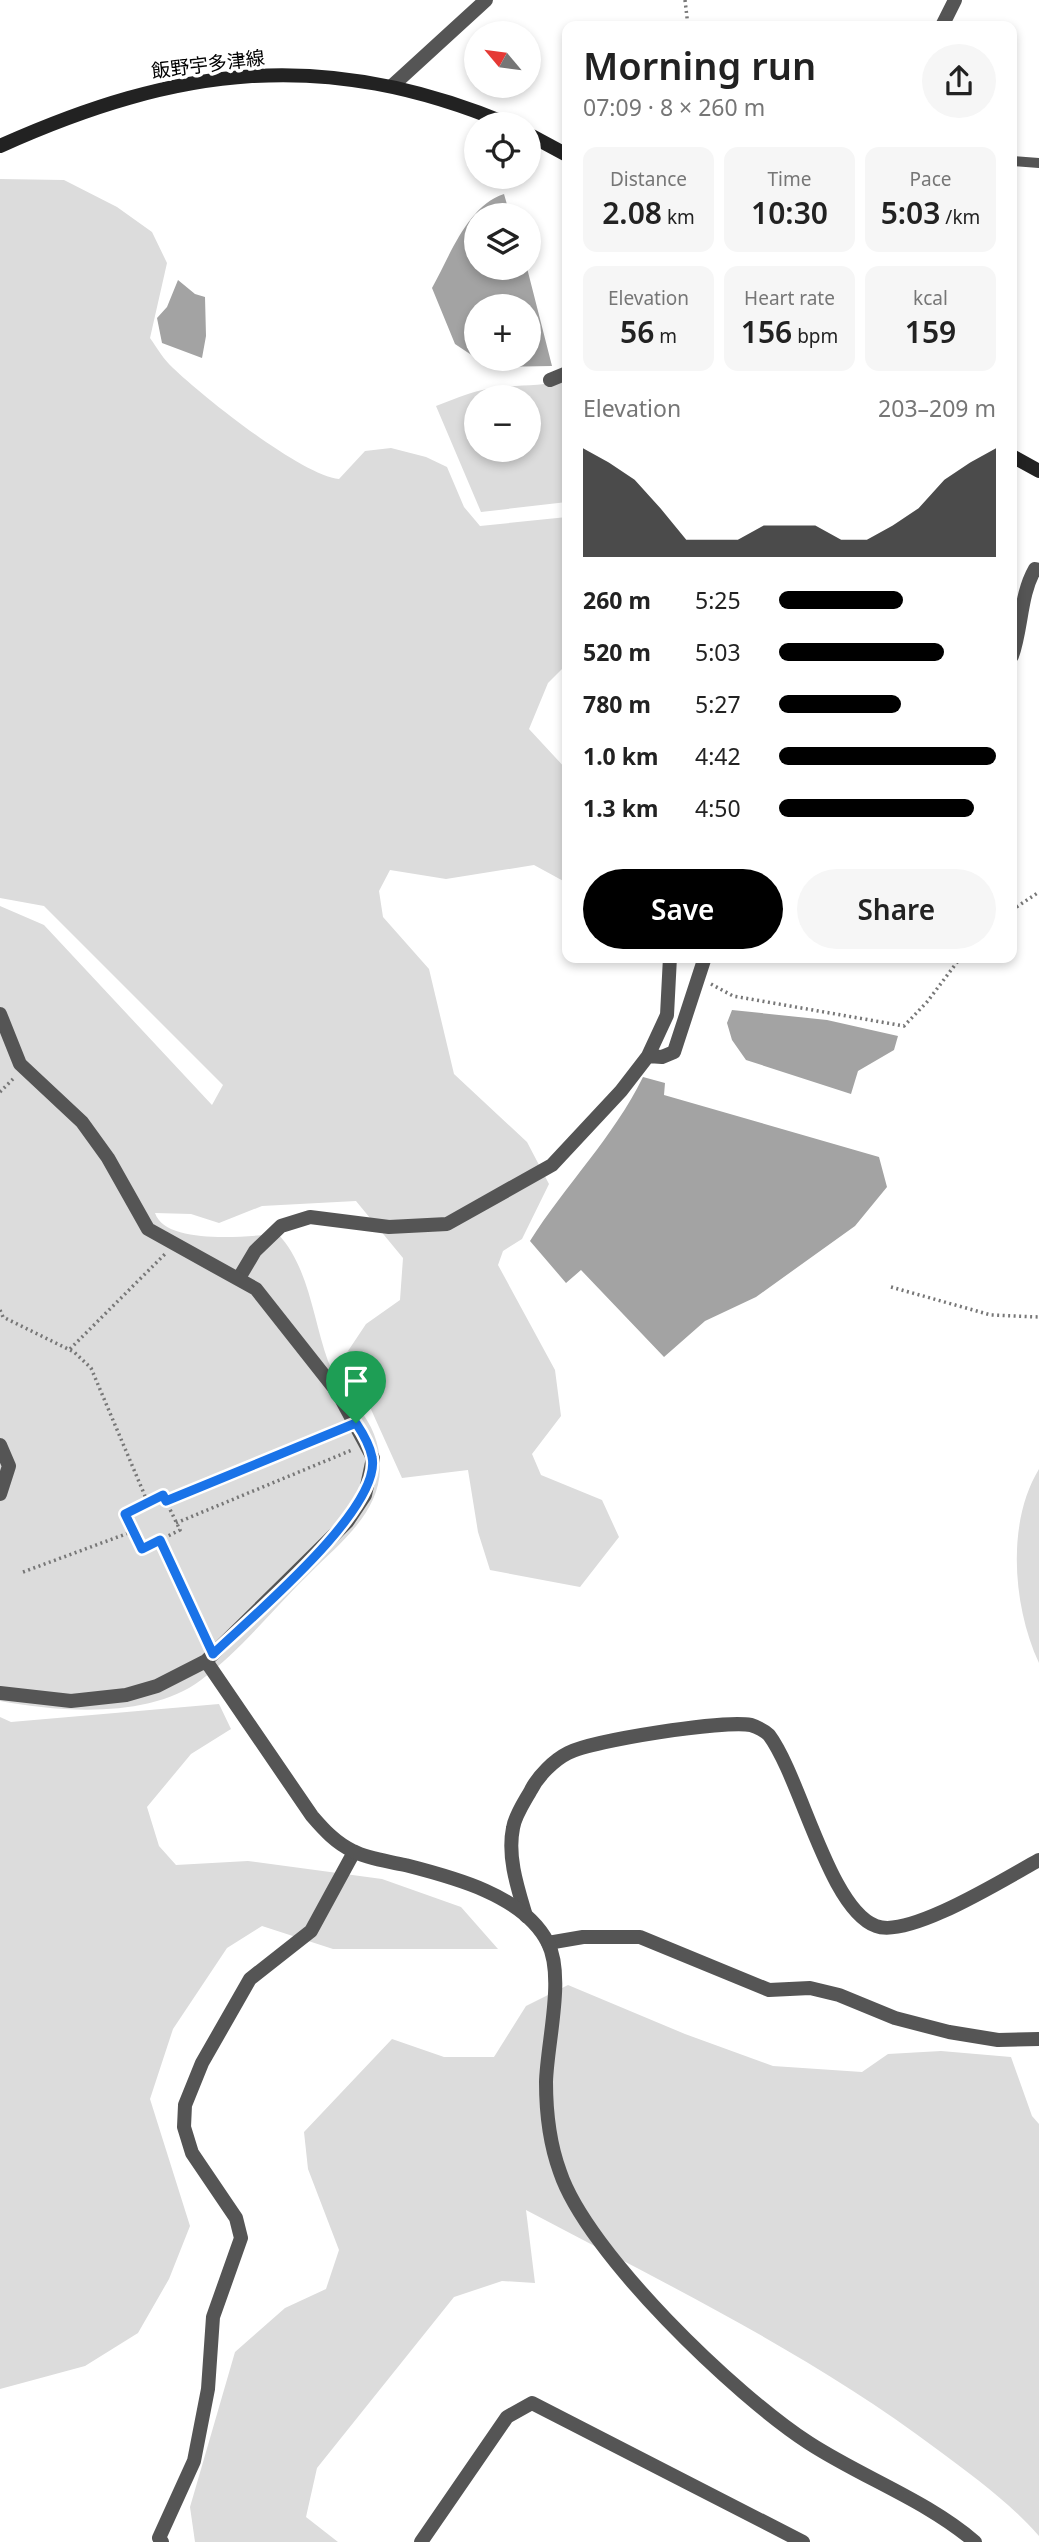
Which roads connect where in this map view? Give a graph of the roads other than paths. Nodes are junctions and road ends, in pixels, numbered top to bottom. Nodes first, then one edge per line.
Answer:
1 (486, 0) edge
2 (955, 0) edge
3 (944, 21) edge
4 (392, 86) junction
5 (478, 112) edge
6 (541, 141) edge
7 (0, 146) edge
8 (562, 152) edge
9 (1017, 161) edge
10 (1039, 163) edge
11 (562, 375) edge
12 (551, 380) dead end
13 (1017, 459) edge
14 (1039, 471) edge
15 (1039, 570) edge
16 (1017, 642) edge
17 (670, 963) edge
18 (704, 963) edge
19 (0, 1014) edge
20 (648, 1056) junction
21 (239, 1278) junction
22 (0, 1446) edge
23 (0, 1494) edge
24 (210, 1657) junction
25 (0, 1693) edge
26 (354, 1852) junction
27 (1039, 1860) edge
28 (526, 1916) junction
29 (548, 1943) junction
30 (1039, 2039) edge
31 (162, 2542) edge
32 (421, 2542) edge
33 (803, 2542) edge
34 (975, 2542) edge

1 - 4 street
2 - 3 street
4 - 5 main road, 飯野宇多津線
4 - 7 main road, 飯野宇多津線
6 - 8 main road
9 - 10 lane
11 - 12 street
13 - 14 main road
15 - 16 street
17 - 20 street
18 - 20 street
19 - 21 street
20 - 21 street
21 - 24 street
22 - 23 street
24 - 25 street
24 - 26 street
26 - 28 street
26 - 31 street
27 - 28 street
28 - 29 street
29 - 30 street
29 - 34 street
32 - 33 street

